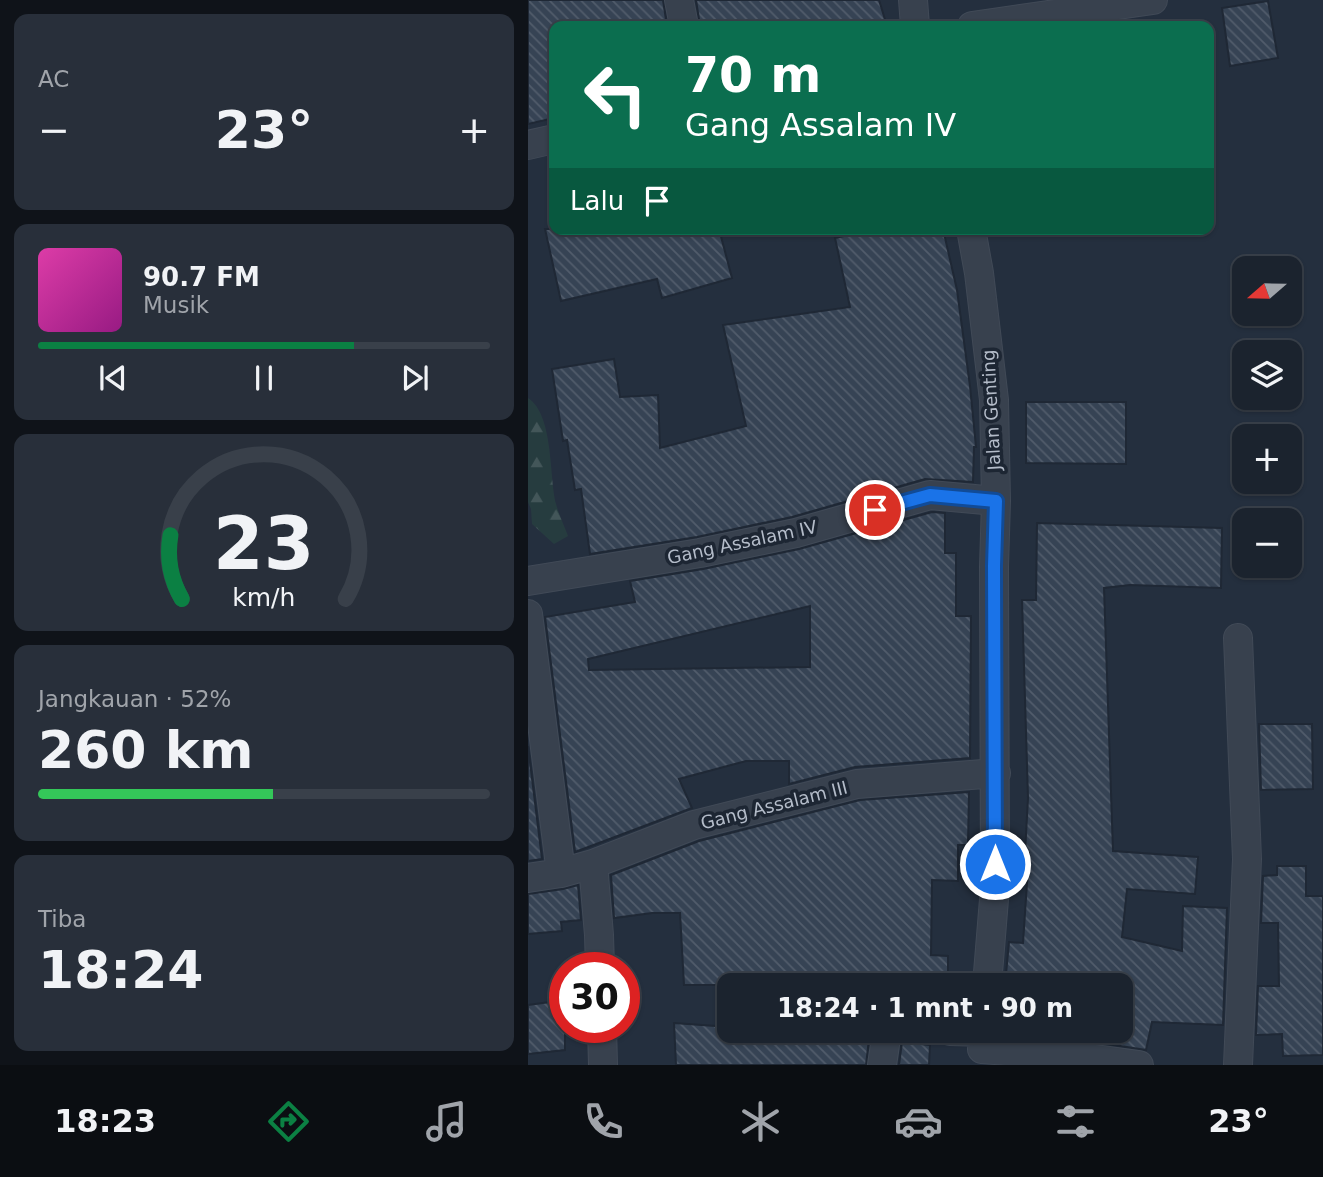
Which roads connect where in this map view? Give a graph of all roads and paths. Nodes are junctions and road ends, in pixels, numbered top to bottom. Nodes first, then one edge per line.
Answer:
1 (679, 0) edge
2 (913, 0) edge
3 (1153, 0) edge
4 (683, 21) edge
5 (915, 21) edge
6 (1007, 21) edge
7 (549, 140) edge
8 (528, 145) edge
9 (972, 235) edge
10 (996, 501) junction
11 (528, 580) edge
12 (528, 614) edge
13 (1238, 638) dead end
14 (996, 773) junction
15 (593, 864) junction
16 (561, 873) junction
17 (528, 878) edge
18 (600, 952) edge
19 (988, 973) edge
20 (602, 1043) edge
21 (885, 1043) edge
22 (982, 1044) edge
23 (603, 1065) edge
24 (882, 1065) edge
25 (1139, 1065) edge
26 (1238, 1065) edge

1 - 4 street
2 - 5 street
3 - 6 street
7 - 8 street
9 - 10 street, Jalan Genting
10 - 11 street, Gang Assalam IV
10 - 14 street, Jalan Genting
12 - 16 street
13 - 26 street
14 - 15 street, Gang Assalam III
14 - 19 street, Jalan Genting
15 - 16 street, Gang Assalam III
15 - 18 street
16 - 17 street, Gang Assalam III
20 - 23 street
21 - 24 street
22 - 25 street

